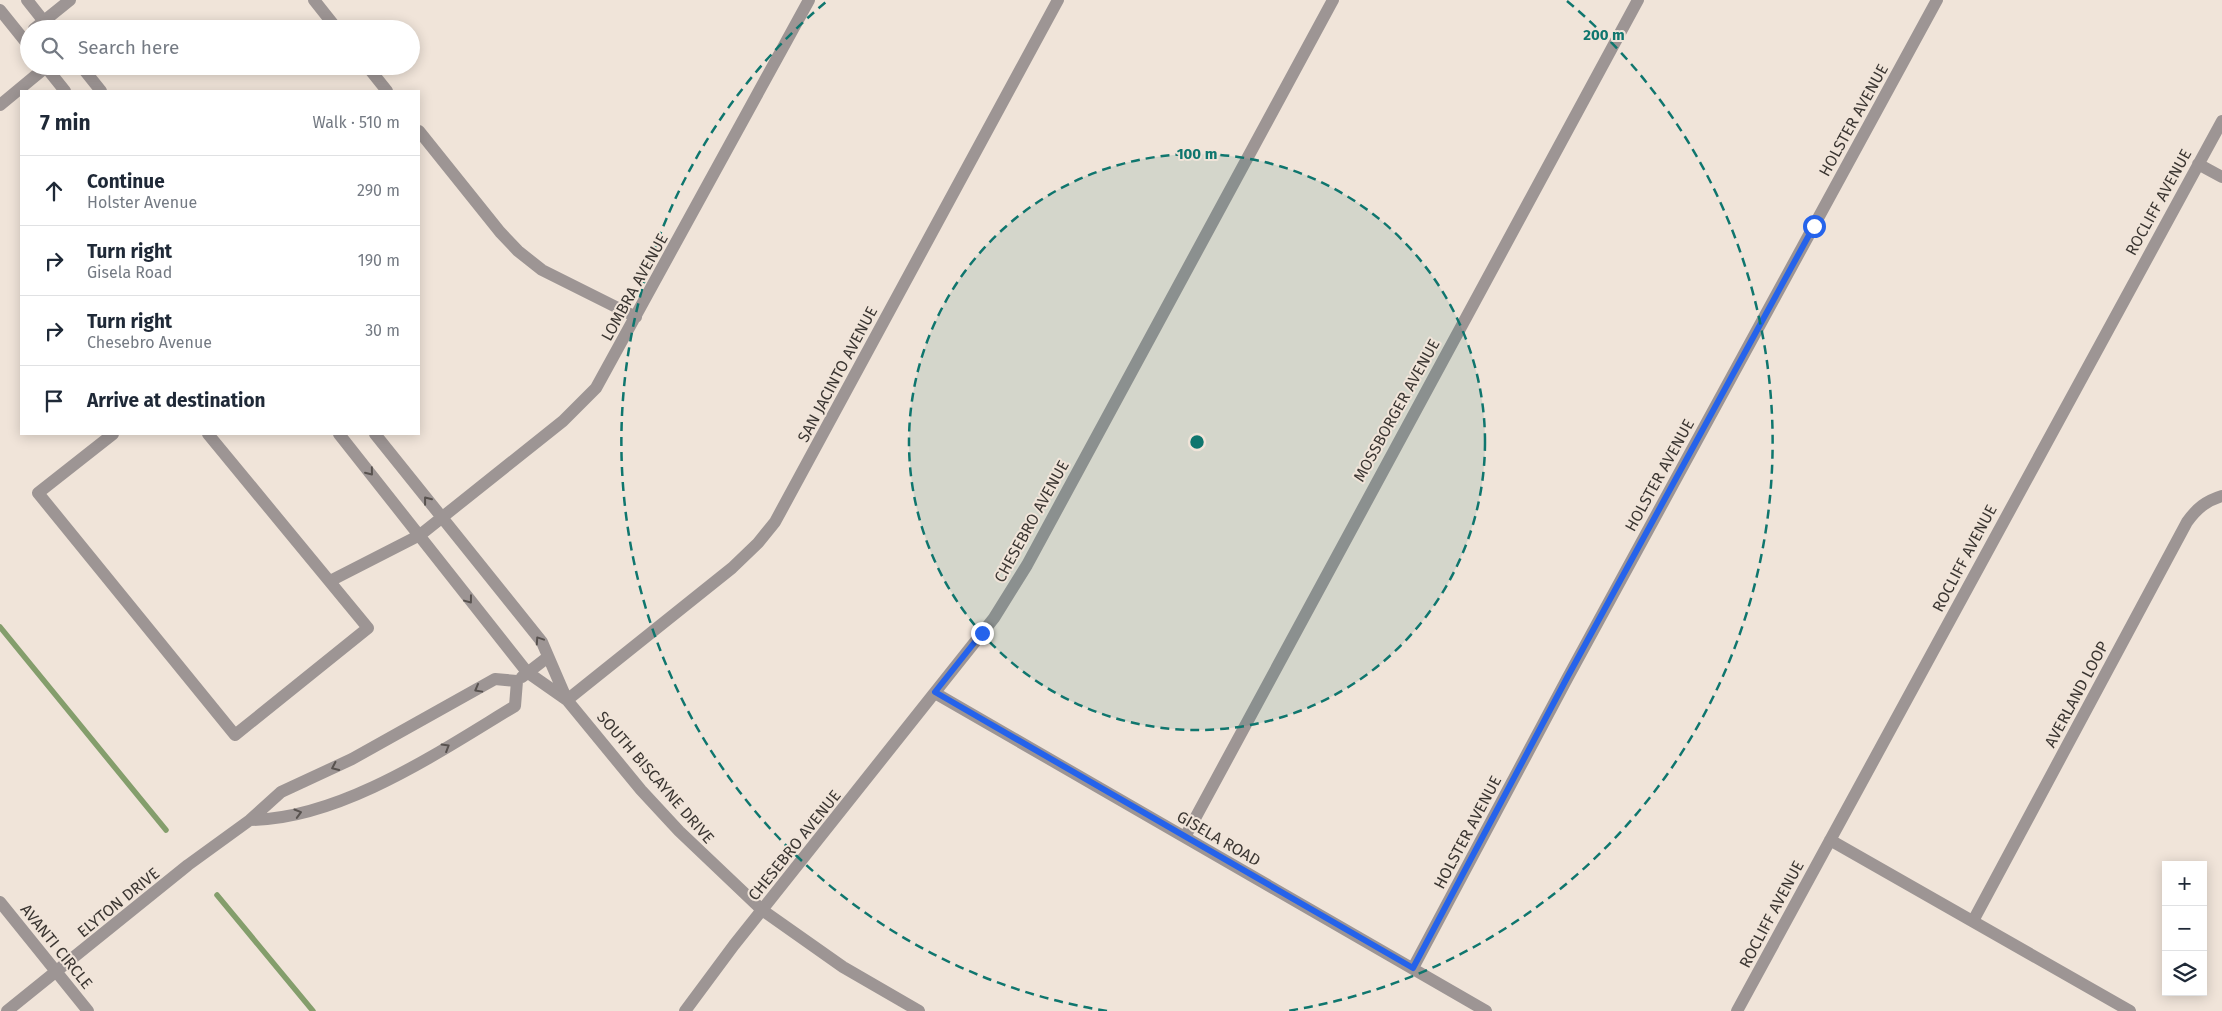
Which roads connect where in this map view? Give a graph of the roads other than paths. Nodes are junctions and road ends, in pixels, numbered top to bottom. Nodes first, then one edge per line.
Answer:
1 (27, 0) edge
2 (70, 0) edge
3 (314, 0) edge
4 (809, 0) edge
5 (1058, 0) edge
6 (1333, 0) edge
7 (1638, 0) edge
8 (1937, 0) edge
9 (0, 10) edge
10 (39, 20) edge
11 (49, 20) edge
12 (330, 20) edge
13 (20, 31) edge
14 (36, 75) edge
15 (52, 75) edge
16 (88, 75) edge
17 (374, 75) edge
18 (64, 90) edge
19 (100, 90) edge
20 (386, 90) edge
21 (0, 104) edge
22 (2222, 121) edge
23 (420, 132) edge
24 (2198, 164) junction
25 (2222, 176) edge
26 (636, 317) junction
27 (112, 435) edge
28 (209, 435) edge
29 (340, 435) edge
30 (376, 435) edge
31 (2222, 496) edge
32 (441, 518) junction
33 (420, 535) junction
34 (330, 582) junction
35 (548, 657) junction
36 (528, 672) junction
37 (517, 681) junction
38 (935, 692) junction
39 (567, 700) junction
40 (250, 820) junction
41 (1185, 837) junction
42 (1830, 840) junction
43 (0, 902) edge
44 (762, 910) junction
45 (1973, 921) junction
46 (1413, 968) junction
47 (56, 972) junction
48 (7, 1011) edge
49 (88, 1011) edge
50 (685, 1011) edge
51 (919, 1011) edge
52 (1486, 1011) edge
53 (1737, 1011) edge
54 (2130, 1011) edge

1 - 10 street
2 - 11 street
3 - 12 street
4 - 26 street, LOMBRA AVENUE
5 - 39 street, SAN JACINTO AVENUE
6 - 38 street, CHESEBRO AVENUE
7 - 41 street, MOSSBORGER AVENUE
8 - 46 street, HOLSTER AVENUE
9 - 13 street
14 - 21 street
15 - 18 street
16 - 19 street
17 - 20 street
22 - 24 street, ROCLIFF AVENUE
23 - 26 street
24 - 25 street
24 - 42 street, ROCLIFF AVENUE
26 - 32 street, LOMBRA AVENUE
27 - 34 street
28 - 34 street
29 -> 33 street, SOUTH BISCAYNE DRIVE
32 -> 30 street, SOUTH BISCAYNE DRIVE
31 - 45 street, AVERLAND LOOP
32 - 33 street, LOMBRA AVENUE
35 -> 32 street, SOUTH BISCAYNE DRIVE
33 - 34 street, LOMBRA AVENUE
33 -> 36 street, SOUTH BISCAYNE DRIVE
35 - 36 street
35 - 39 street, SOUTH BISCAYNE DRIVE
36 - 37 street
36 - 39 street, SOUTH BISCAYNE DRIVE
37 -> 40 street, ELYTON DRIVE
40 -> 37 street
38 - 41 street, GISELA ROAD
38 - 44 street, CHESEBRO AVENUE
39 - 44 street, SOUTH BISCAYNE DRIVE
40 - 47 street, ELYTON DRIVE
41 - 46 street, GISELA ROAD
42 - 45 street
42 - 53 street, ROCLIFF AVENUE
43 - 47 street, AVANTI CIRCLE
44 - 50 street, CHESEBRO AVENUE
44 - 51 street, SOUTH BISCAYNE DRIVE
45 - 54 street
46 - 52 street, GISELA ROAD
47 - 48 street, ELYTON DRIVE
47 - 49 street, AVANTI CIRCLE

